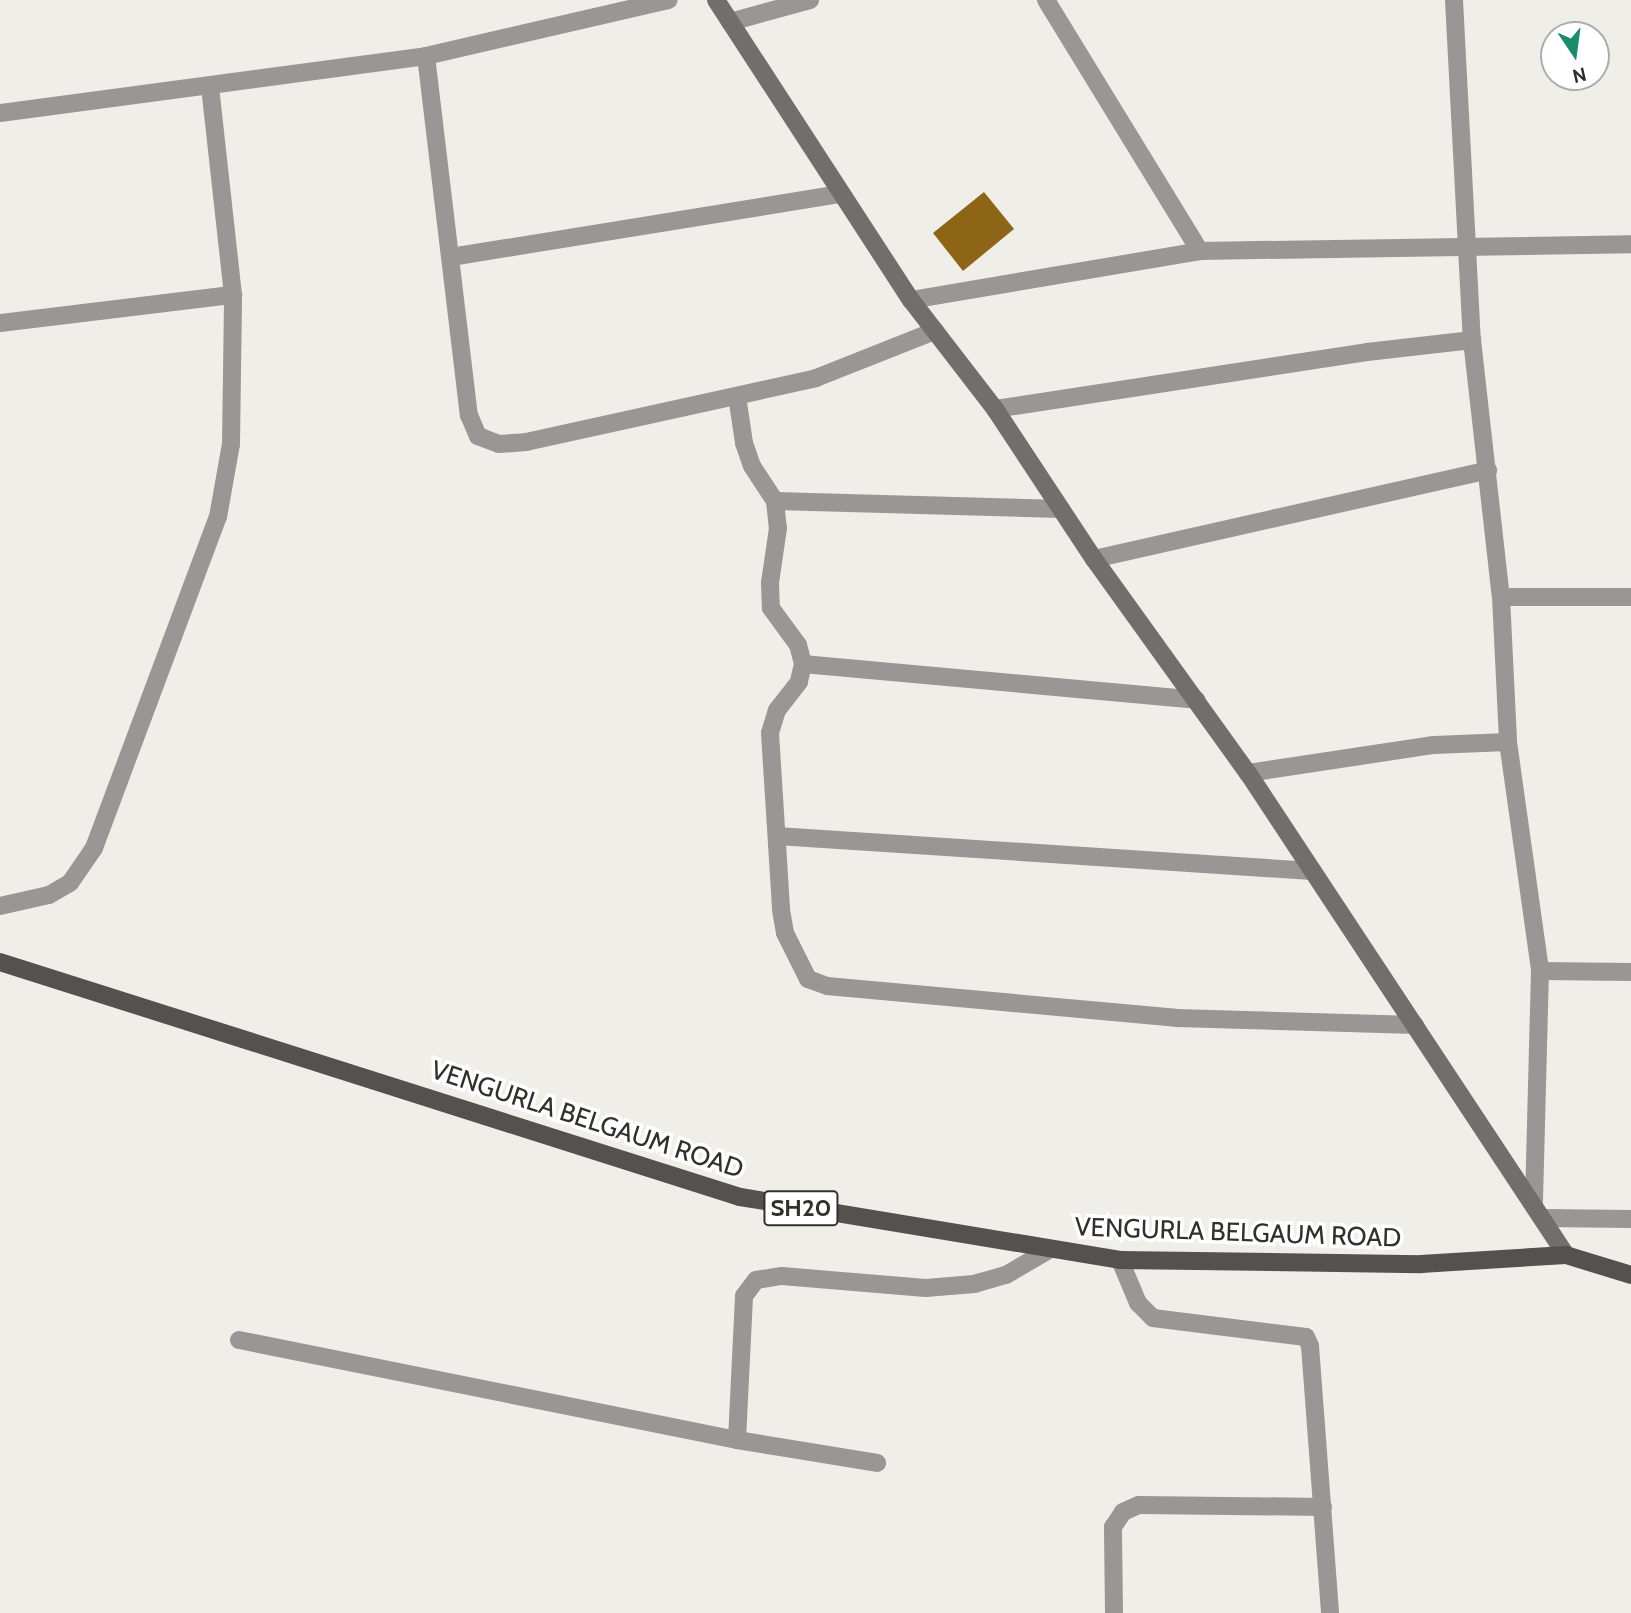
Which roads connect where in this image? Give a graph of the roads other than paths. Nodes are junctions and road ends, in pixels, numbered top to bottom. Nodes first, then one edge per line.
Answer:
1 (669, 0) edge
2 (716, 0) edge
3 (810, 0) edge
4 (1046, 0) edge
5 (1454, 0) edge
6 (730, 22) junction
7 (426, 56) junction
8 (210, 87) junction
9 (0, 113) edge
10 (839, 194) junction
11 (1631, 243) edge
12 (1467, 247) junction
13 (1200, 251) junction
14 (451, 257) junction
15 (233, 295) junction
16 (911, 300) junction
17 (0, 323) edge
18 (935, 331) junction
19 (1472, 340) junction
20 (737, 396) junction
21 (995, 410) junction
22 (1488, 470) junction
23 (775, 501) junction
24 (1061, 509) junction
25 (1094, 558) junction
26 (1501, 597) junction
27 (1631, 597) edge
28 (803, 664) junction
29 (1196, 700) junction
30 (1508, 743) junction
31 (1248, 773) junction
32 (778, 836) junction
33 (1312, 871) junction
34 (0, 906) edge
35 (0, 962) edge
36 (1540, 971) junction
37 (1631, 972) edge
38 (1415, 1024) junction
39 (1538, 1212) junction
40 (1631, 1219) edge
41 (1047, 1251) junction
42 (1566, 1255) junction
43 (1120, 1260) junction
44 (1631, 1275) edge
45 (239, 1340) dead end
46 (737, 1440) junction
47 (877, 1463) dead end
48 (1323, 1507) junction
49 (1114, 1613) edge
50 (1330, 1613) edge

1 - 7 street
2 - 6 main road
3 - 6 street
4 - 13 street
5 - 12 street
6 - 10 main road
7 - 8 street
7 - 14 street
8 - 9 street
8 - 15 street
10 - 14 street
10 - 16 main road
11 - 12 street
12 - 13 street
12 - 19 street
13 - 16 street
14 - 20 street
15 - 17 street
15 - 34 street
16 - 18 main road
18 - 20 street
18 - 21 main road
19 - 21 street
19 - 22 street
20 - 23 street
21 - 24 main road
22 - 25 street
22 - 26 street
23 - 24 street
23 - 28 street
24 - 25 main road
25 - 29 main road
26 - 27 street
26 - 30 street
28 - 29 street
28 - 32 street
29 - 31 main road
30 - 31 street
30 - 36 street
31 - 33 main road
32 - 33 street
32 - 38 street
33 - 38 main road
35 - 41 main road, VENGURLA BELGAUM ROAD / SH20
36 - 37 street
36 - 39 street
38 - 39 main road
39 - 40 street
39 - 42 main road
41 - 43 main road, VENGURLA BELGAUM ROAD / SH20
41 - 46 street
42 - 43 main road, VENGURLA BELGAUM ROAD / SH20
42 - 44 main road, VENGURLA BELGAUM ROAD / SH20
43 - 48 street
45 - 46 street
46 - 47 street
48 - 49 street
48 - 50 street

